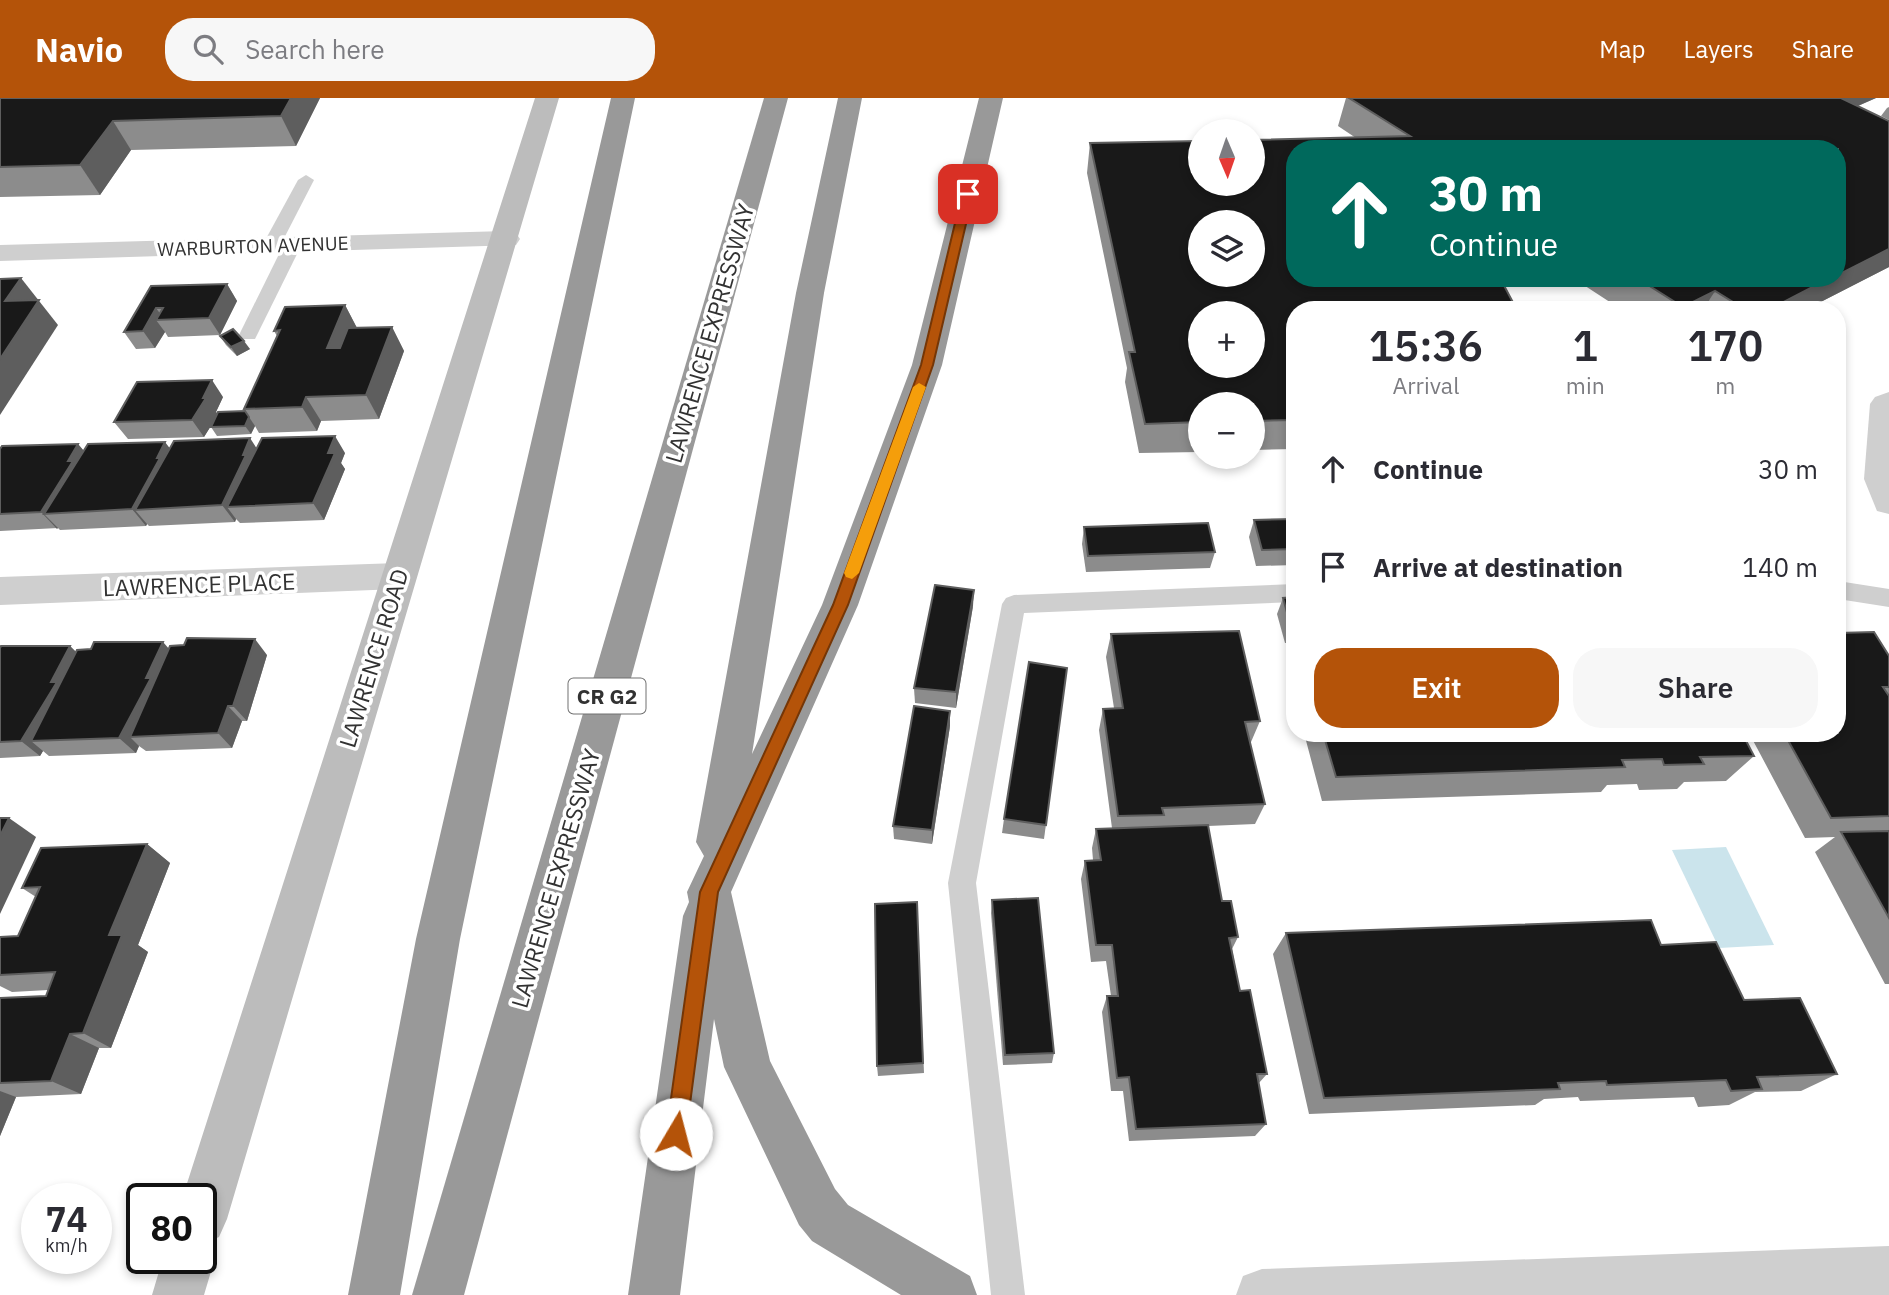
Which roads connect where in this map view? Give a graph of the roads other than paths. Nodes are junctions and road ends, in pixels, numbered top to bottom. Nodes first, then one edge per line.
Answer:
1 (547, 98) edge
2 (623, 98) edge
3 (776, 98) edge
4 (850, 98) edge
5 (992, 98) edge
6 (306, 180) dead end
7 (506, 239) junction
8 (281, 246) junction
9 (0, 253) edge
10 (248, 335) dead end
11 (1889, 402) edge
12 (1889, 502) edge
13 (398, 576) junction
14 (0, 591) edge
15 (1846, 591) edge
16 (1286, 593) edge
17 (1889, 598) edge
18 (709, 892) junction
19 (212, 1183) edge
20 (1889, 1272) edge
21 (184, 1274) edge
22 (177, 1295) edge
23 (374, 1295) edge
24 (438, 1295) edge
25 (654, 1295) edge
26 (951, 1295) edge
27 (1008, 1295) edge
28 (1262, 1295) edge

1 - 7 street, LAWRENCE ROAD
2 - 23 highway
3 - 24 highway, LAWRENCE EXPRESSWAY / CR G2
4 - 18 highway
5 - 18 highway
6 - 8 lane
7 - 8 street, WARBURTON AVENUE
7 - 13 street, LAWRENCE ROAD
8 - 9 street, WARBURTON AVENUE
8 - 10 lane
11 - 12 street
13 - 14 street, LAWRENCE PLACE
13 - 19 street, LAWRENCE ROAD
15 - 17 lane
16 - 27 lane
18 - 25 highway
18 - 26 highway
20 - 28 street
21 - 22 street

